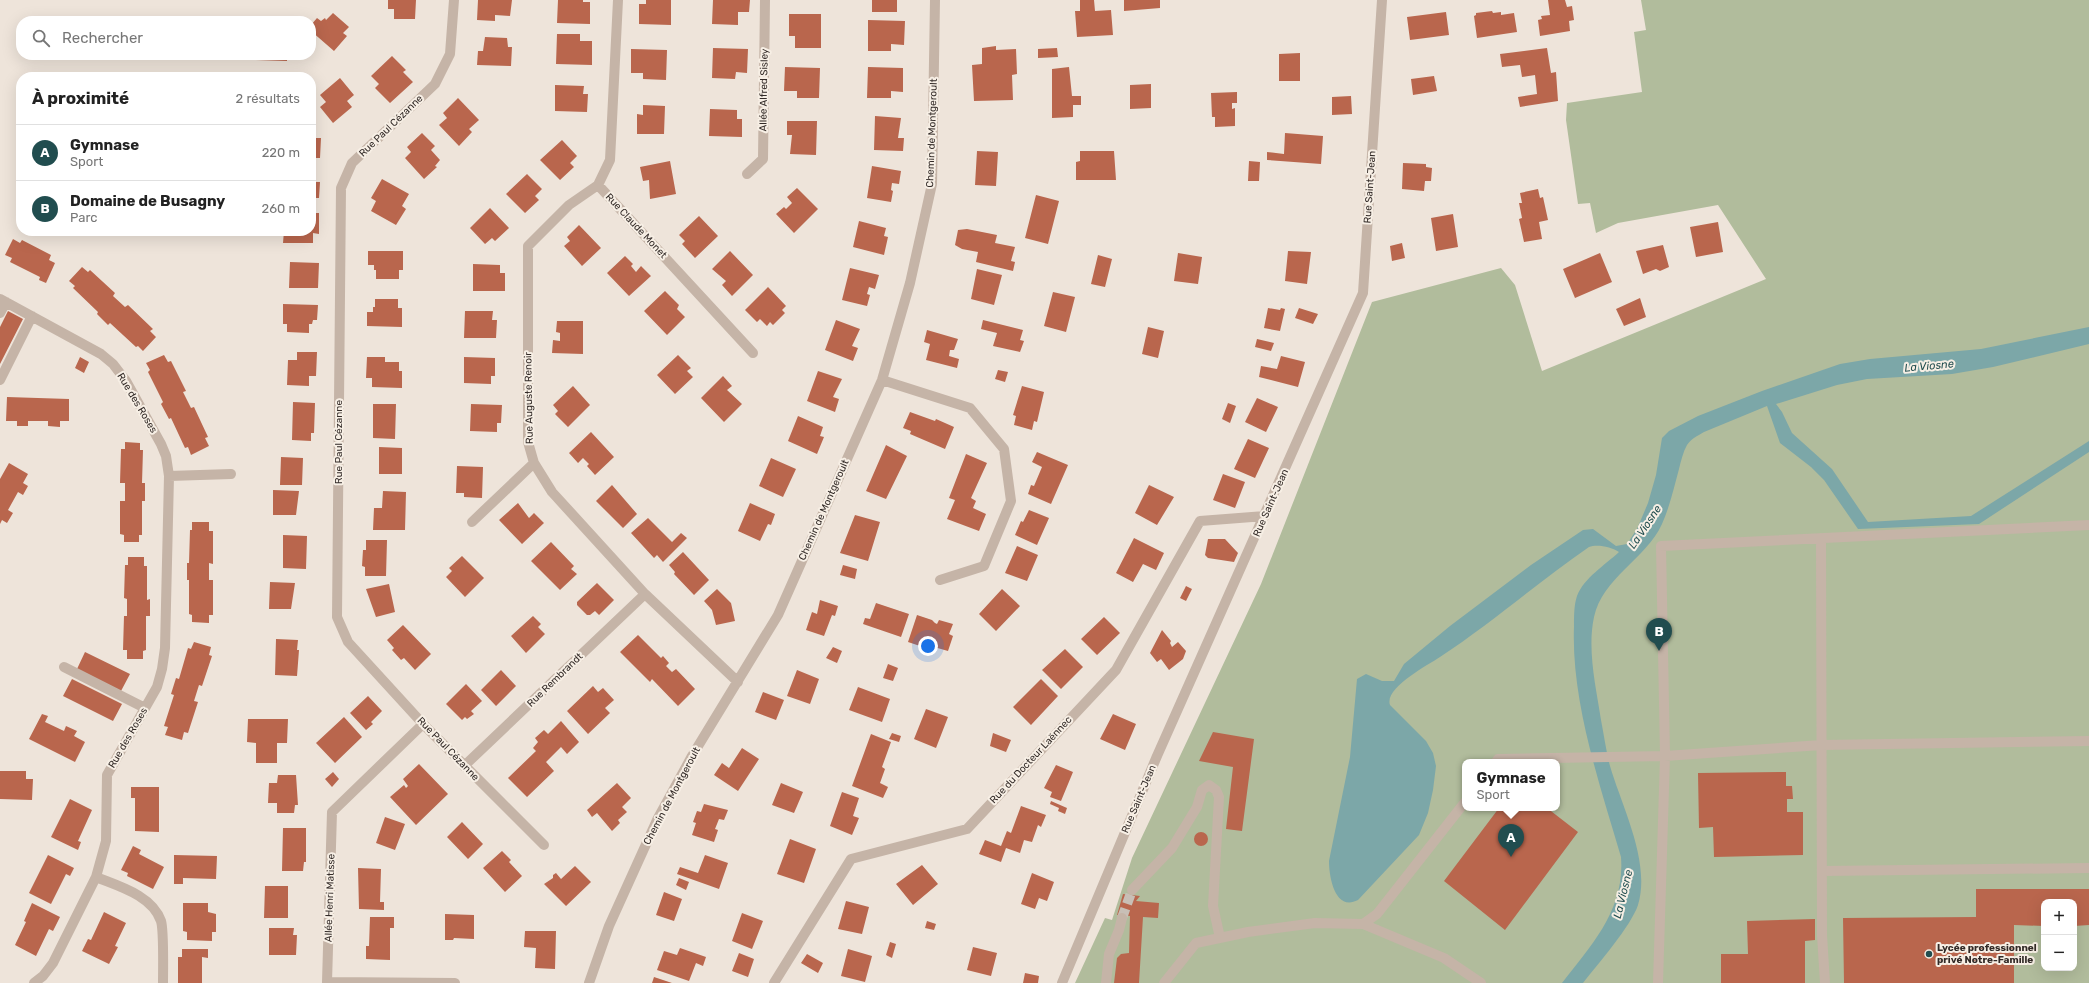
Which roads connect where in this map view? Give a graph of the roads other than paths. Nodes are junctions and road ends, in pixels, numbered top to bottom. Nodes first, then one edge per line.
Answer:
1 (454, 0) edge
2 (618, 0) edge
3 (765, 0) edge
4 (935, 0) edge
5 (1382, 0) edge
6 (747, 174) dead end
7 (598, 185) junction
8 (3, 300) edge
9 (0, 313) edge
10 (32, 316) junction
11 (753, 353) dead end
12 (0, 380) edge
13 (882, 380) junction
14 (534, 463) junction
15 (230, 474) dead end
16 (169, 476) junction
17 (1265, 516) junction
18 (472, 522) dead end
19 (2089, 525) edge
20 (1821, 539) junction
21 (940, 580) dead end
22 (645, 594) junction
23 (64, 667) dead end
24 (738, 682) junction
25 (145, 708) junction
26 (423, 724) junction
27 (2089, 741) edge
28 (1821, 745) junction
29 (1665, 756) junction
30 (1498, 759) edge
31 (464, 766) junction
32 (1462, 806) edge
33 (544, 845) dead end
34 (2089, 868) edge
35 (1822, 871) junction
36 (96, 877) junction
37 (1132, 890) tunnel mouth
38 (1122, 918) tunnel mouth
39 (1363, 924) junction
40 (1220, 938) junction
41 (456, 982) edge
42 (34, 983) edge
43 (163, 983) edge
44 (589, 983) edge
45 (774, 983) edge
46 (1062, 983) edge
47 (1106, 983) edge
48 (1164, 983) edge
49 (1481, 983) edge
50 (1658, 983) edge
51 (1825, 983) edge

1 - 26 street, Rue Paul Cézanne
2 - 7 street, Rue Claude Monet
3 - 6 street, Allée Alfred Sisley
4 - 13 street, Chemin de Montgeroult
5 - 17 street, Rue Saint-Jean
7 - 11 street, Rue Claude Monet
7 - 14 street, Rue Auguste Renoir
8 - 9 street
8 - 10 street, Rue des Roses
10 - 12 street
10 - 16 street, Rue des Roses
13 - 21 street
13 - 24 street, Chemin de Montgeroult
14 - 18 street
14 - 22 street, Rue Auguste Renoir
15 - 16 street
16 - 25 street, Rue des Roses
17 - 45 street, Rue du Docteur Laënnec
17 - 46 street, Rue Saint-Jean
19 - 20 street
20 - 28 street
20 - 29 street
22 - 24 street, Rue Auguste Renoir
22 - 31 street, Rue Rembrandt
23 - 25 street
24 - 44 street, Chemin de Montgeroult
25 - 36 street, Rue des Roses
26 - 31 street, Rue Paul Cézanne
26 - 41 street, Allée Henri Matisse
27 - 28 street
28 - 29 street
28 - 35 street
29 - 30 street
29 - 50 street
31 - 33 street, Rue Paul Cézanne
32 - 39 street
34 - 35 street
35 - 51 street
36 - 42 street, Rue des Roses
36 - 43 street
37 - 40 street
38 - 47 street
39 - 40 street
39 - 49 street
40 - 48 street

